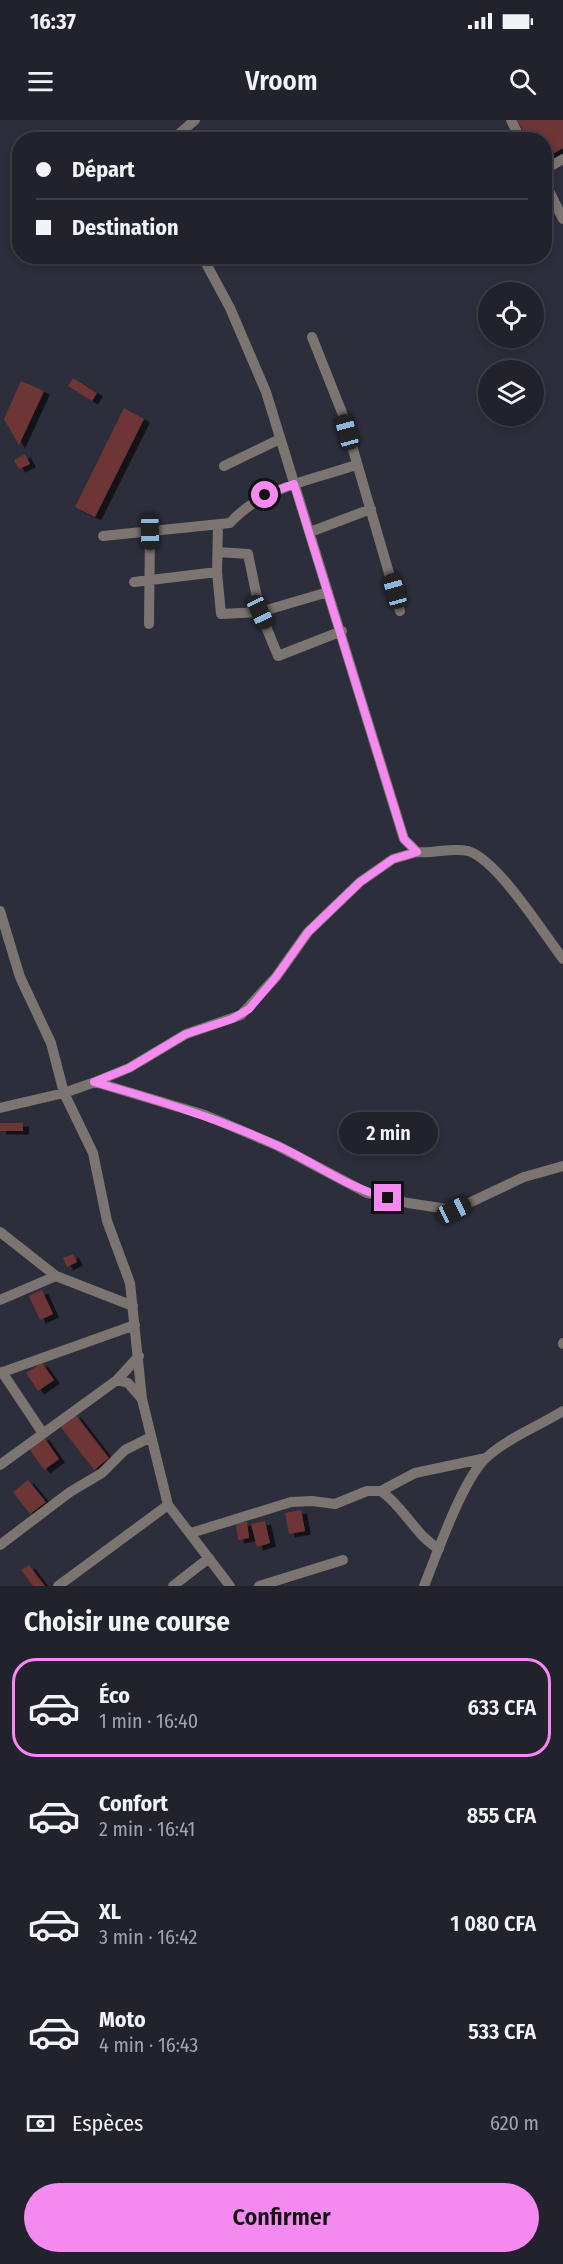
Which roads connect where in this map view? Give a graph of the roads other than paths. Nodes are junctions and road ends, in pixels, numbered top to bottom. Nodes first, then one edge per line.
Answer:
1 (195, 120) edge
2 (181, 132) edge
3 (552, 197) edge
4 (563, 219) edge
5 (206, 264) edge
6 (312, 338) dead end
7 (280, 439) junction
8 (356, 465) junction
9 (224, 466) dead end
10 (294, 484) junction
11 (371, 509) junction
12 (218, 525) junction
13 (150, 532) junction
14 (310, 532) junction
15 (103, 537) dead end
16 (218, 552) junction
17 (217, 572) junction
18 (151, 580) junction
19 (134, 582) dead end
20 (328, 592) junction
21 (400, 611) dead end
22 (260, 612) junction
23 (149, 624) dead end
24 (342, 631) junction
25 (417, 852) junction
26 (0, 911) edge
27 (563, 959) edge
28 (94, 1082) junction
29 (64, 1093) junction
30 (0, 1108) edge
31 (563, 1166) edge
32 (0, 1232) edge
33 (56, 1276) junction
34 (0, 1300) edge
35 (133, 1306) junction
36 (135, 1325) junction
37 (139, 1356) junction
38 (1, 1373) edge
39 (117, 1380) junction
40 (142, 1399) junction
41 (563, 1412) edge
42 (42, 1432) junction
43 (151, 1437) junction
44 (486, 1458) junction
45 (0, 1465) edge
46 (381, 1491) junction
47 (168, 1505) junction
48 (191, 1533) junction
49 (0, 1545) edge
50 (439, 1549) junction
51 (209, 1558) junction
52 (343, 1560) dead end
53 (58, 1586) edge
54 (173, 1586) edge
55 (230, 1586) edge
56 (259, 1586) edge
57 (423, 1586) edge

1 - 2 street
3 - 4 street
5 - 7 street
6 - 8 street
7 - 9 street
7 - 10 street
8 - 10 street
8 - 11 street
10 - 12 street
10 - 14 street
11 - 14 street
11 - 21 street
12 - 13 street
12 - 16 street
13 - 15 street
13 - 18 street
14 - 20 street
16 - 17 street
16 - 22 street
17 - 18 street
17 - 22 street
18 - 19 street
18 - 23 street
20 - 22 street
20 - 24 street
22 - 24 street
24 - 25 street
25 - 27 street
25 - 28 street
26 - 29 street
28 - 29 street
28 - 31 street
29 - 30 street
29 - 35 street
32 - 33 street
33 - 34 street
33 - 35 street
35 - 36 street
36 - 37 street
36 - 38 street
37 - 39 street
37 - 40 street
38 - 42 street
39 - 40 street
39 - 42 street
40 - 43 street
41 - 44 street
42 - 45 street
43 - 47 street
43 - 49 street
44 - 46 street
44 - 50 street
46 - 48 street
46 - 50 street
47 - 48 street
47 - 53 street
48 - 51 street
50 - 57 street
51 - 54 street
51 - 55 street
52 - 56 street

